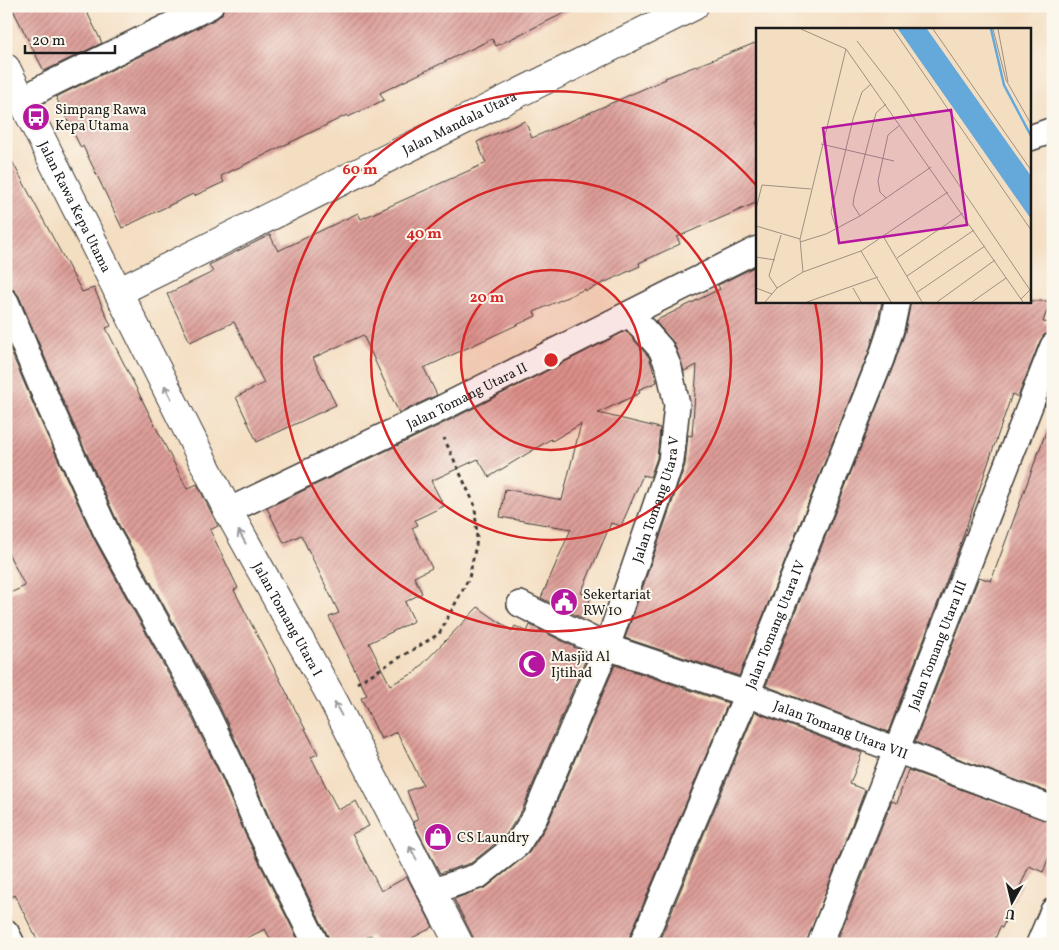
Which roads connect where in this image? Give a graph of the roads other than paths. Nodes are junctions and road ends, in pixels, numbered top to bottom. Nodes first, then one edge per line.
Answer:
1 (210, 6) edge
2 (692, 7) edge
3 (6, 68) edge
4 (22, 100) junction
5 (1053, 130) edge
6 (1032, 137) edge
7 (756, 251) edge
8 (118, 292) junction
9 (6, 302) edge
10 (897, 302) edge
11 (630, 314) junction
12 (1053, 346) edge
13 (228, 511) junction
14 (520, 604) dead end
15 (606, 647) junction
16 (747, 694) junction
17 (896, 751) junction
18 (1053, 809) edge
19 (433, 891) junction
20 (1053, 911) edge
21 (6, 932) edge
22 (12, 944) edge
23 (316, 944) edge
24 (459, 944) edge
25 (642, 944) edge
26 (820, 944) edge
27 (1039, 944) edge

1 - 4 street
2 - 8 street, Jalan Mandala Utara
3 - 4 street, Jalan Rawa Kepa Utama
4 - 8 street, Jalan Rawa Kepa Utama
5 - 6 street
7 - 11 street, Jalan Tomang Utara II
13 -> 8 street, Jalan Tomang Utara I
9 - 23 street
10 - 16 street, Jalan Tomang Utara IV
11 - 13 street, Jalan Tomang Utara II
11 - 15 street, Jalan Tomang Utara V
12 - 17 street, Jalan Tomang Utara III
19 -> 13 street, Jalan Tomang Utara I
14 - 15 street, Jalan Tomang Utara VII
15 - 16 street, Jalan Tomang Utara VII
15 - 19 street, Jalan Tomang Utara V
16 - 17 street, Jalan Tomang Utara VII
16 - 25 street, Jalan Tomang Utara IV
17 - 18 street, Jalan Tomang Utara VII
17 - 26 street, Jalan Tomang Utara III
19 - 24 street, Jalan Tomang Utara I
20 - 27 street
21 - 22 street

